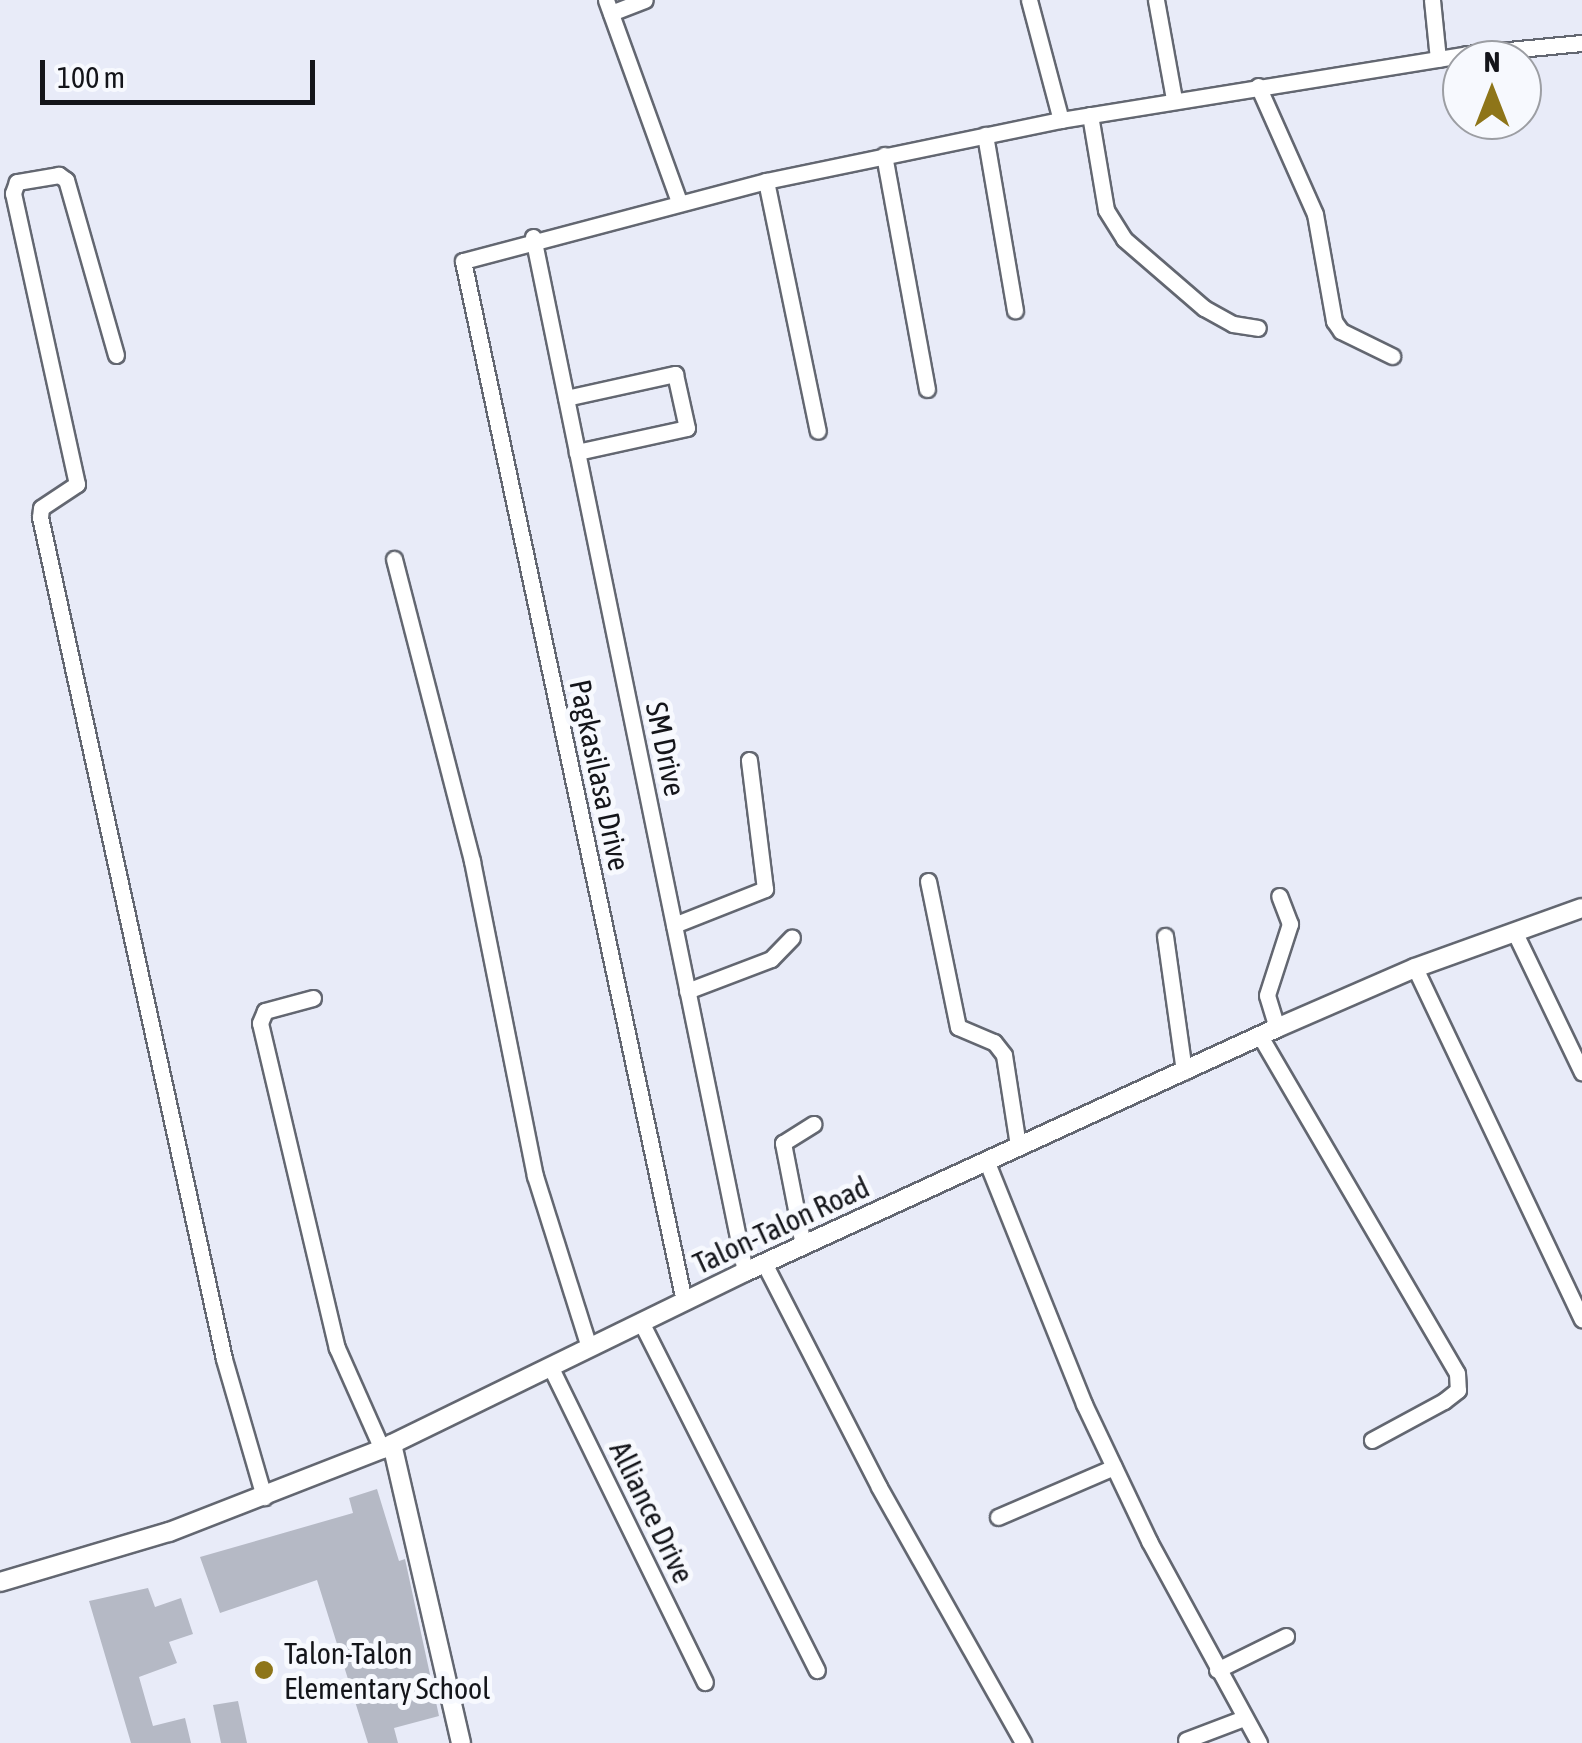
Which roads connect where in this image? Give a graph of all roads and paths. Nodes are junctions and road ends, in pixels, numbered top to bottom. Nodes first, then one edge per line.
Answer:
1 (645, 0) edge
2 (1029, 0) edge
3 (1156, 0) edge
4 (1432, 0) edge
5 (608, 6) edge
6 (1582, 43) edge
7 (1438, 59) junction
8 (1258, 86) junction
9 (1174, 98) junction
10 (1090, 115) junction
11 (1061, 120) junction
12 (985, 135) junction
13 (884, 155) junction
14 (766, 181) junction
15 (679, 202) junction
16 (533, 238) junction
17 (1015, 310) dead end
18 (1258, 328) dead end
19 (116, 354) dead end
20 (1392, 356) dead end
21 (927, 389) dead end
22 (566, 398) junction
23 (818, 431) dead end
24 (577, 452) junction
25 (394, 559) dead end
26 (749, 760) dead end
27 (928, 881) dead end
28 (1279, 896) dead end
29 (1582, 908) edge
30 (674, 924) junction
31 (1514, 931) junction
32 (1166, 936) dead end
33 (792, 937) dead end
34 (1415, 968) junction
35 (687, 991) junction
36 (313, 998) dead end
37 (1268, 1032) junction
38 (1184, 1072) junction
39 (1582, 1072) edge
40 (814, 1124) dead end
41 (1018, 1145) junction
42 (986, 1160) junction
43 (803, 1244) junction
44 (764, 1263) junction
45 (745, 1272) junction
46 (684, 1301) junction
47 (1582, 1318) edge
48 (641, 1322) junction
49 (589, 1347) junction
50 (550, 1366) junction
51 (1372, 1440) dead end
52 (387, 1447) junction
53 (1114, 1467) junction
54 (264, 1498) junction
55 (998, 1517) dead end
56 (0, 1582) edge
57 (1286, 1636) dead end
58 (816, 1670) dead end
59 (1217, 1670) junction
60 (705, 1682) dead end
61 (1244, 1718) junction
62 (1186, 1740) dead end
63 (461, 1743) edge
64 (1023, 1743) edge
65 (1259, 1743) edge

1 - 5 street
2 - 11 street
3 - 9 street
4 - 7 street
5 - 15 street
6 - 7 street
7 - 8 street
8 - 9 street
8 - 20 street
9 - 10 street
10 - 11 street
10 - 18 street
11 - 12 street
12 - 13 street
12 - 17 street
13 - 14 street
13 - 21 street
14 - 15 street
14 - 23 street
15 - 16 street
16 - 22 street, SM Drive
16 - 46 street, Pagkasilasa Drive
19 - 54 street
22 - 24 street, SM Drive
22 - 24 street
24 - 30 street, SM Drive
25 - 49 street
26 - 30 street
27 - 41 street
28 - 37 street
29 - 31 street, Talon-Talon Road
30 - 35 street, SM Drive
31 - 34 street, Talon-Talon Road
31 - 39 street
32 - 38 street
33 - 35 street
34 - 37 street, Talon-Talon Road
34 - 47 street
35 - 45 street, SM Drive
36 - 52 street
37 - 38 street, Talon-Talon Road
37 - 51 street
38 - 41 street, Talon-Talon Road
40 - 43 street
41 - 42 street, Talon-Talon Road
42 - 43 street, Talon-Talon Road
42 - 53 street
43 - 44 street, Talon-Talon Road
44 - 45 street, Talon-Talon Road
44 - 64 street
45 - 46 street, Talon-Talon Road
46 - 48 street, Talon-Talon Road
48 - 49 street, Talon-Talon Road
48 - 58 street
49 - 50 street, Talon-Talon Road
50 - 52 street, Talon-Talon Road
50 - 60 street, Alliance Drive
52 - 54 street, Talon-Talon Road
52 - 63 street
53 - 55 street
53 - 59 street
54 - 56 street, Talon-Talon Road
57 - 59 street
59 - 61 street
61 - 62 street
61 - 65 street

